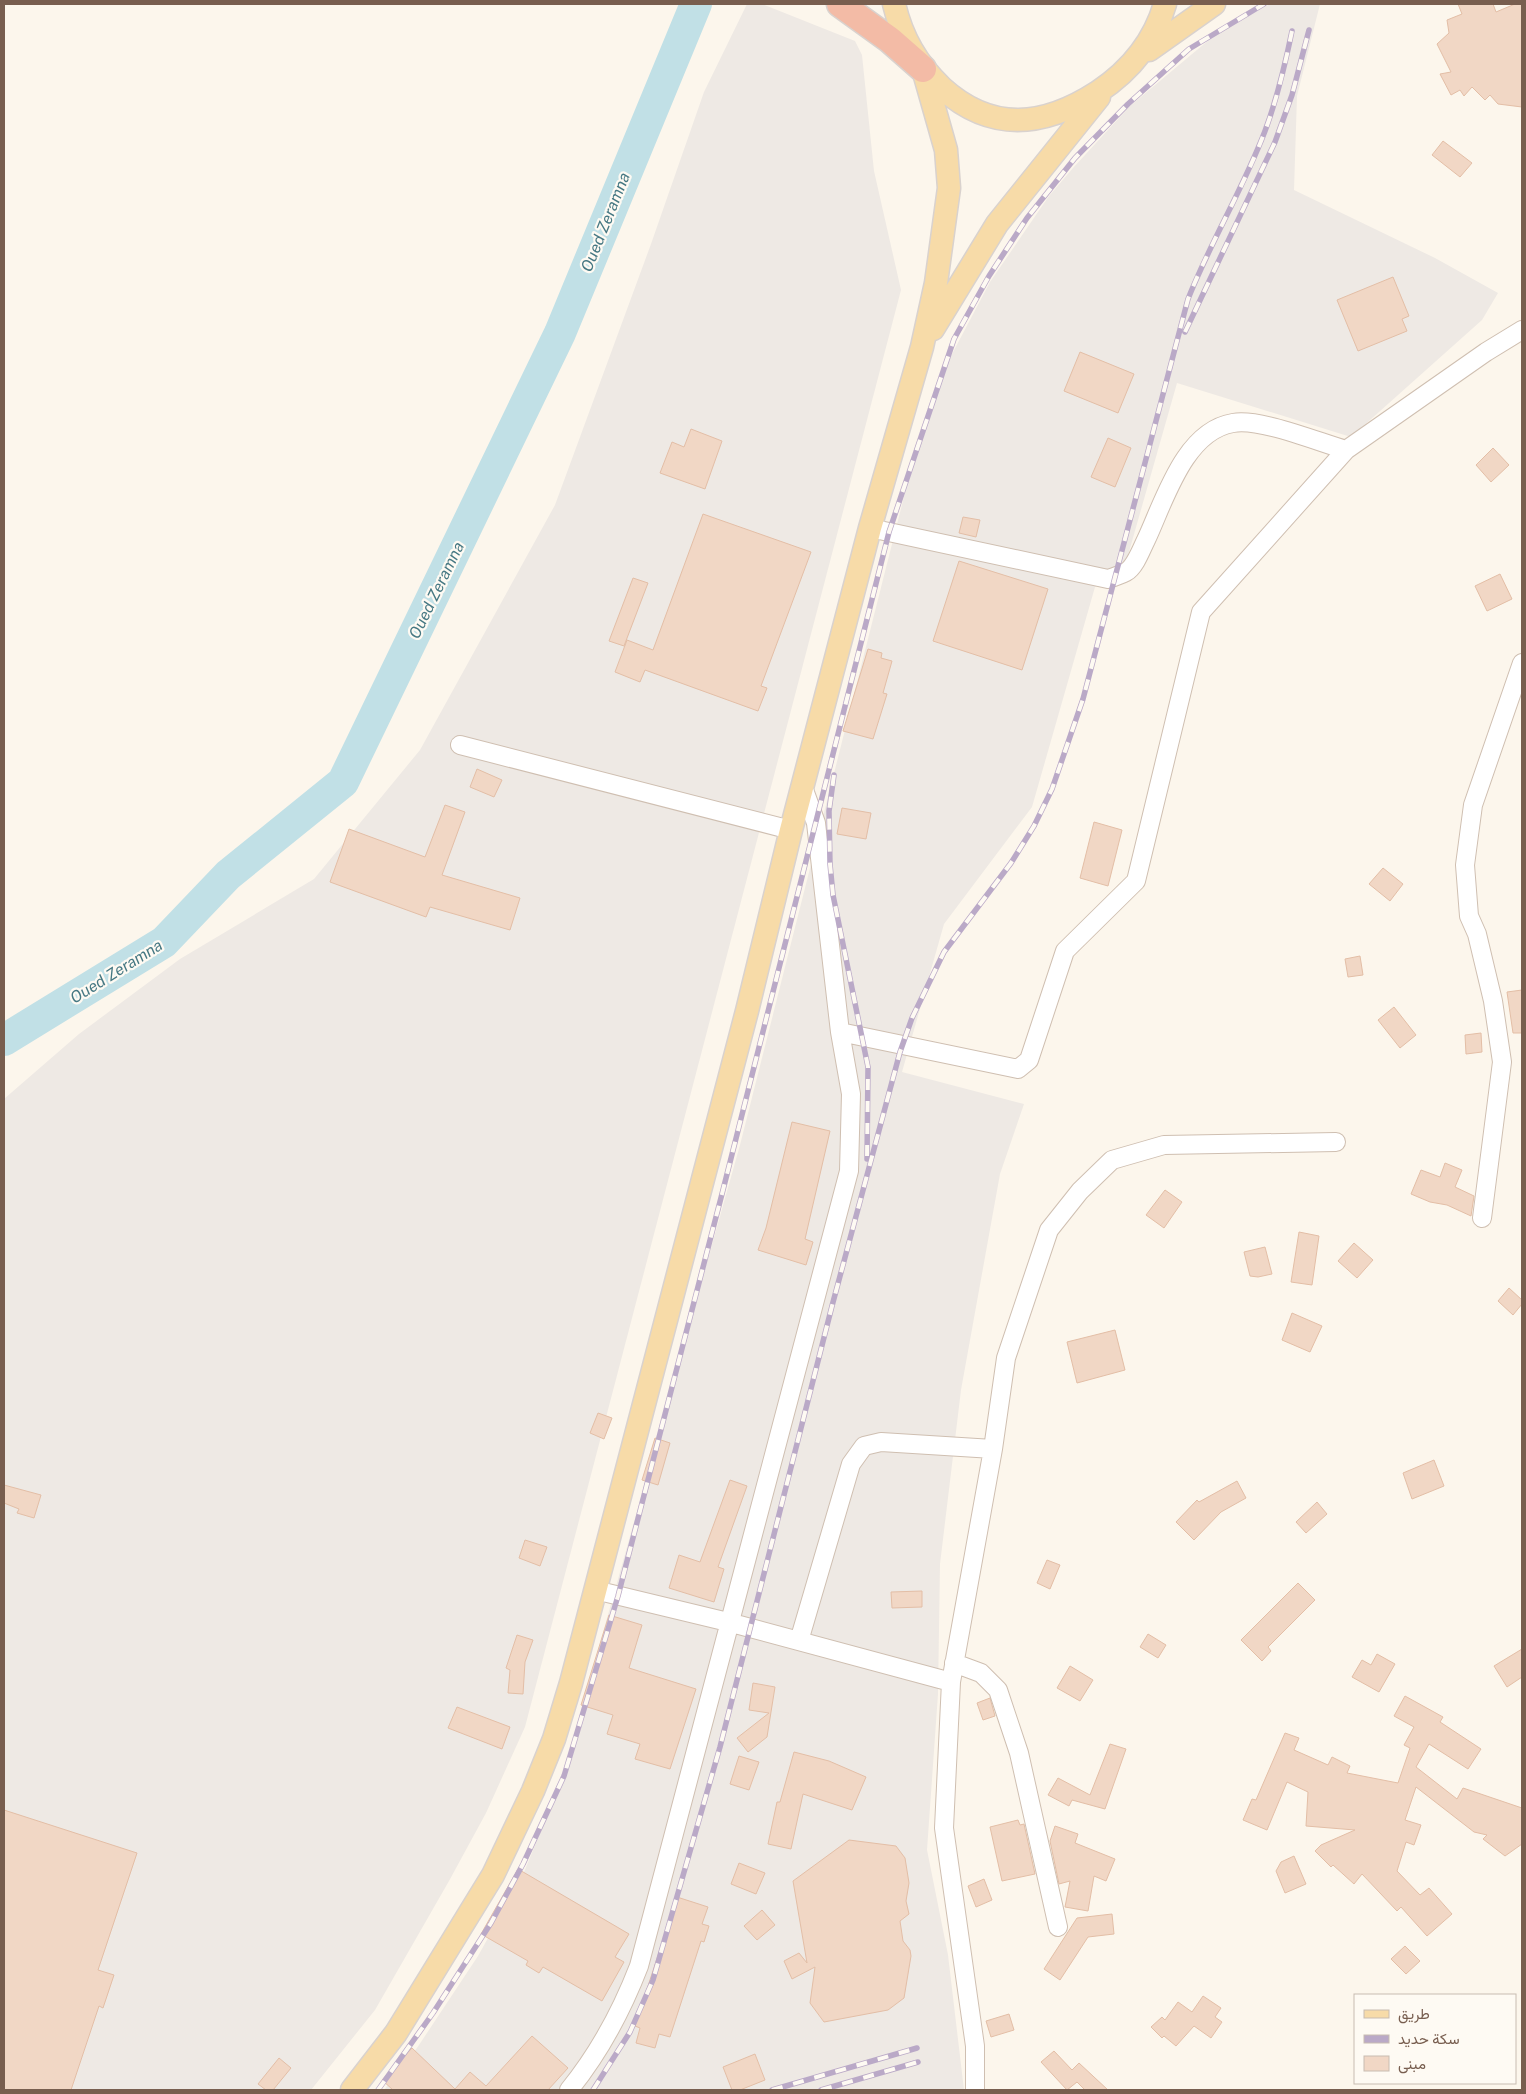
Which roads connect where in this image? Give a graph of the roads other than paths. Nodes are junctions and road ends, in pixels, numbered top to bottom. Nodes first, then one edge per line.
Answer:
1 (840, 4) edge
2 (894, 4) edge
3 (905, 4) edge
4 (1165, 4) edge
5 (1214, 4) edge
6 (903, 32) junction
7 (1130, 64) junction
8 (922, 69) junction
9 (1109, 84) junction
10 (1522, 330) edge
11 (922, 347) junction
12 (1346, 450) junction
13 (870, 528) junction
14 (1522, 663) edge
15 (460, 745) dead end
16 (803, 787) junction
17 (790, 830) junction
18 (840, 1032) junction
19 (1336, 1142) dead end
20 (1482, 1218) dead end
21 (993, 1449) junction
22 (595, 1590) junction
23 (728, 1622) junction
24 (799, 1641) junction
25 (954, 1663) junction
26 (950, 1682) junction
27 (1058, 1927) dead end
28 (352, 2090) edge
29 (569, 2090) edge
30 (975, 2090) edge

1 - 8 highway
2 - 6 main road
3 - 6 main road
4 - 7 main road
5 - 7 main road
6 - 8 main road
7 - 9 main road
8 - 9 main road
8 - 11 main road
9 - 11 main road
10 - 12 street
11 - 13 main road
12 - 13 street
12 - 18 street
13 - 16 main road
14 - 20 street
15 - 17 street
16 - 17 main road
16 - 18 street
17 - 22 main road
18 - 23 street
19 - 21 street
21 - 24 street
21 - 25 street
22 - 23 street
22 - 28 main road
23 - 24 street
23 - 29 street
24 - 26 street
25 - 26 street
25 - 27 street
26 - 30 street

